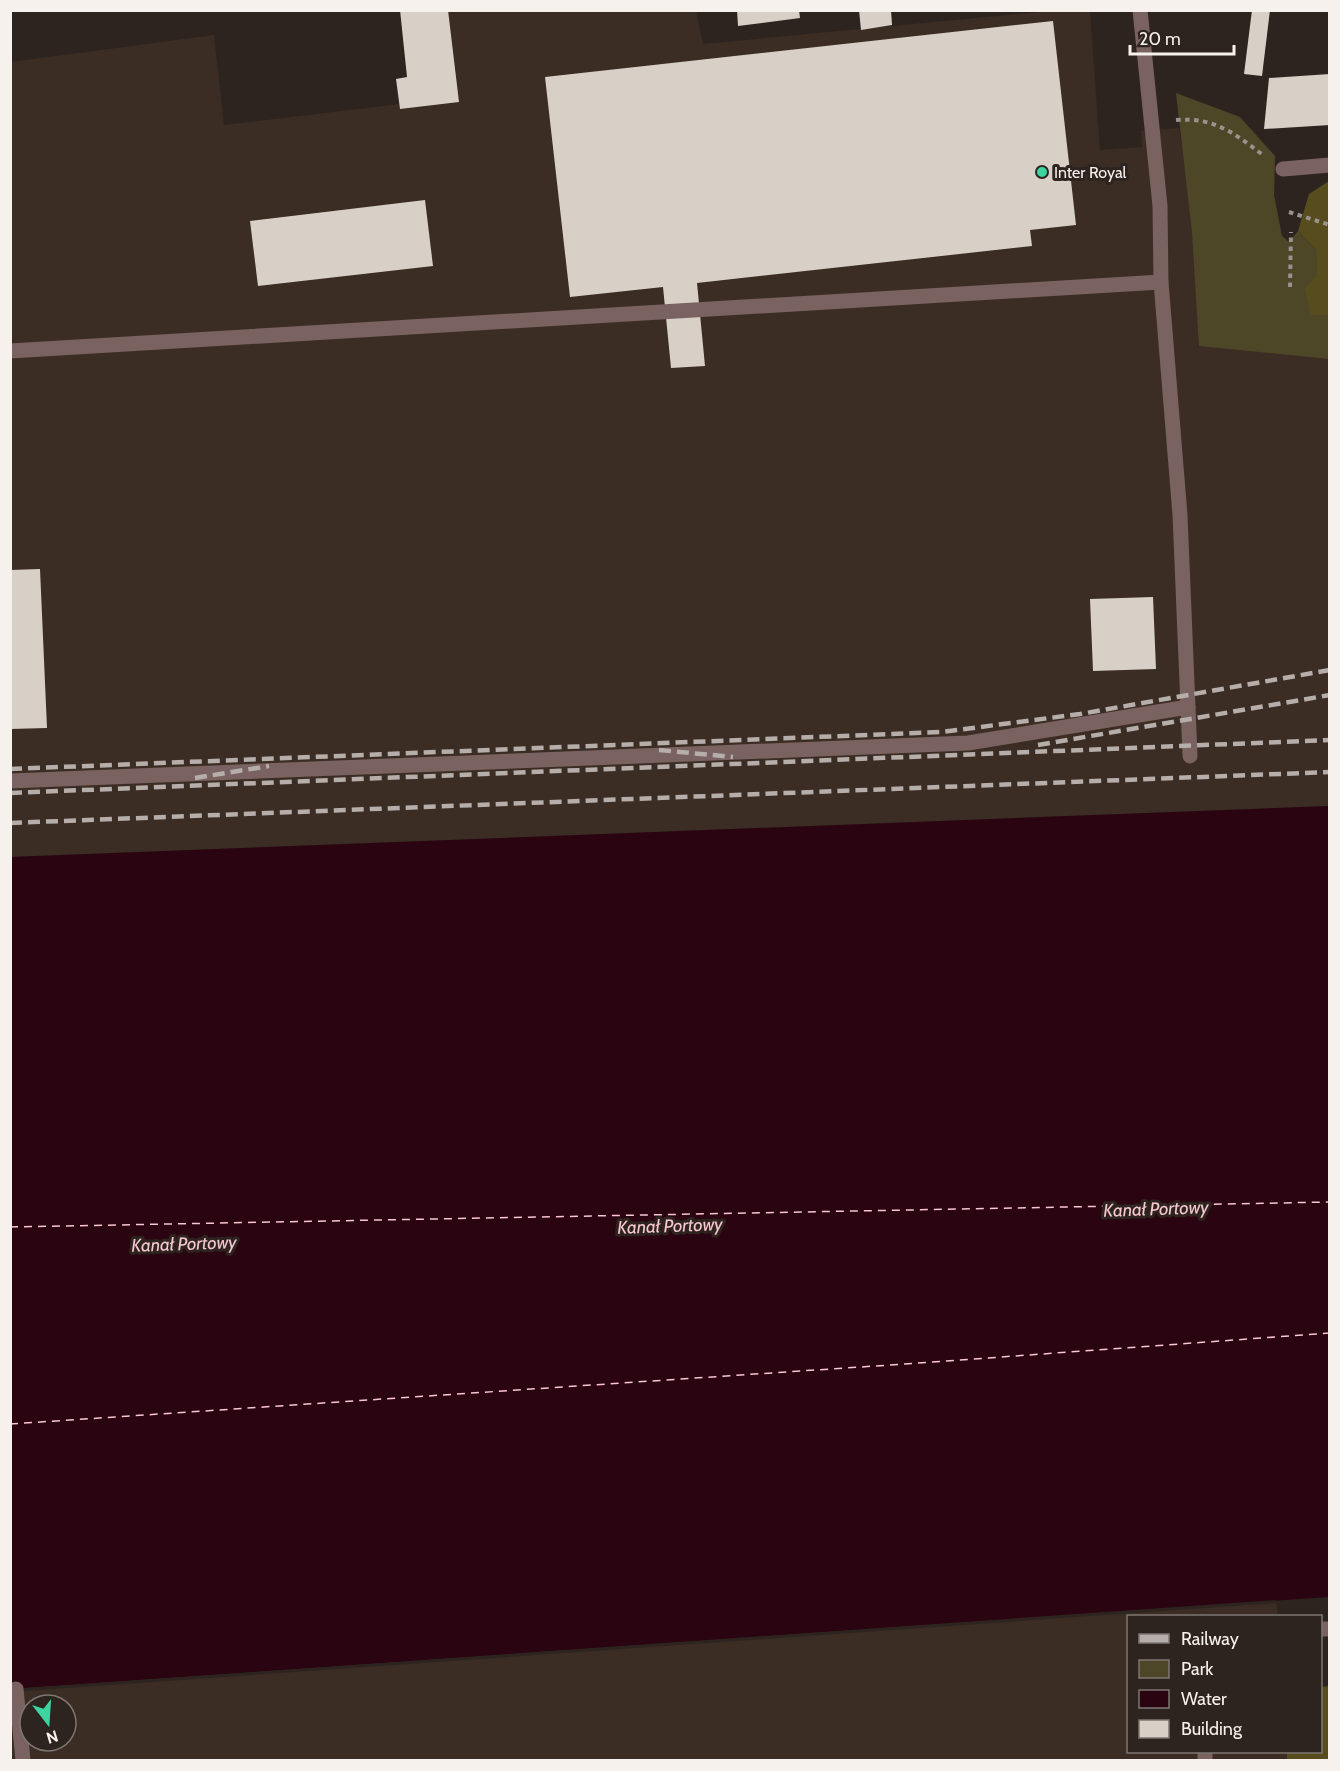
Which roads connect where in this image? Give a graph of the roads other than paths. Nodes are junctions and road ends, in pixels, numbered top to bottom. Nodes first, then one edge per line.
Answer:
1 (1140, 10) edge
2 (1329, 165) edge
3 (1283, 169) road end
4 (1161, 282) junction
5 (10, 351) edge
6 (1188, 707) junction
7 (1190, 756) dead end
8 (10, 781) edge
9 (16, 1689) dead end
10 (23, 1761) edge

1 - 4 lane
2 - 3 lane
4 - 5 lane
4 - 6 lane
6 - 7 lane
6 - 8 lane
9 - 10 lane

